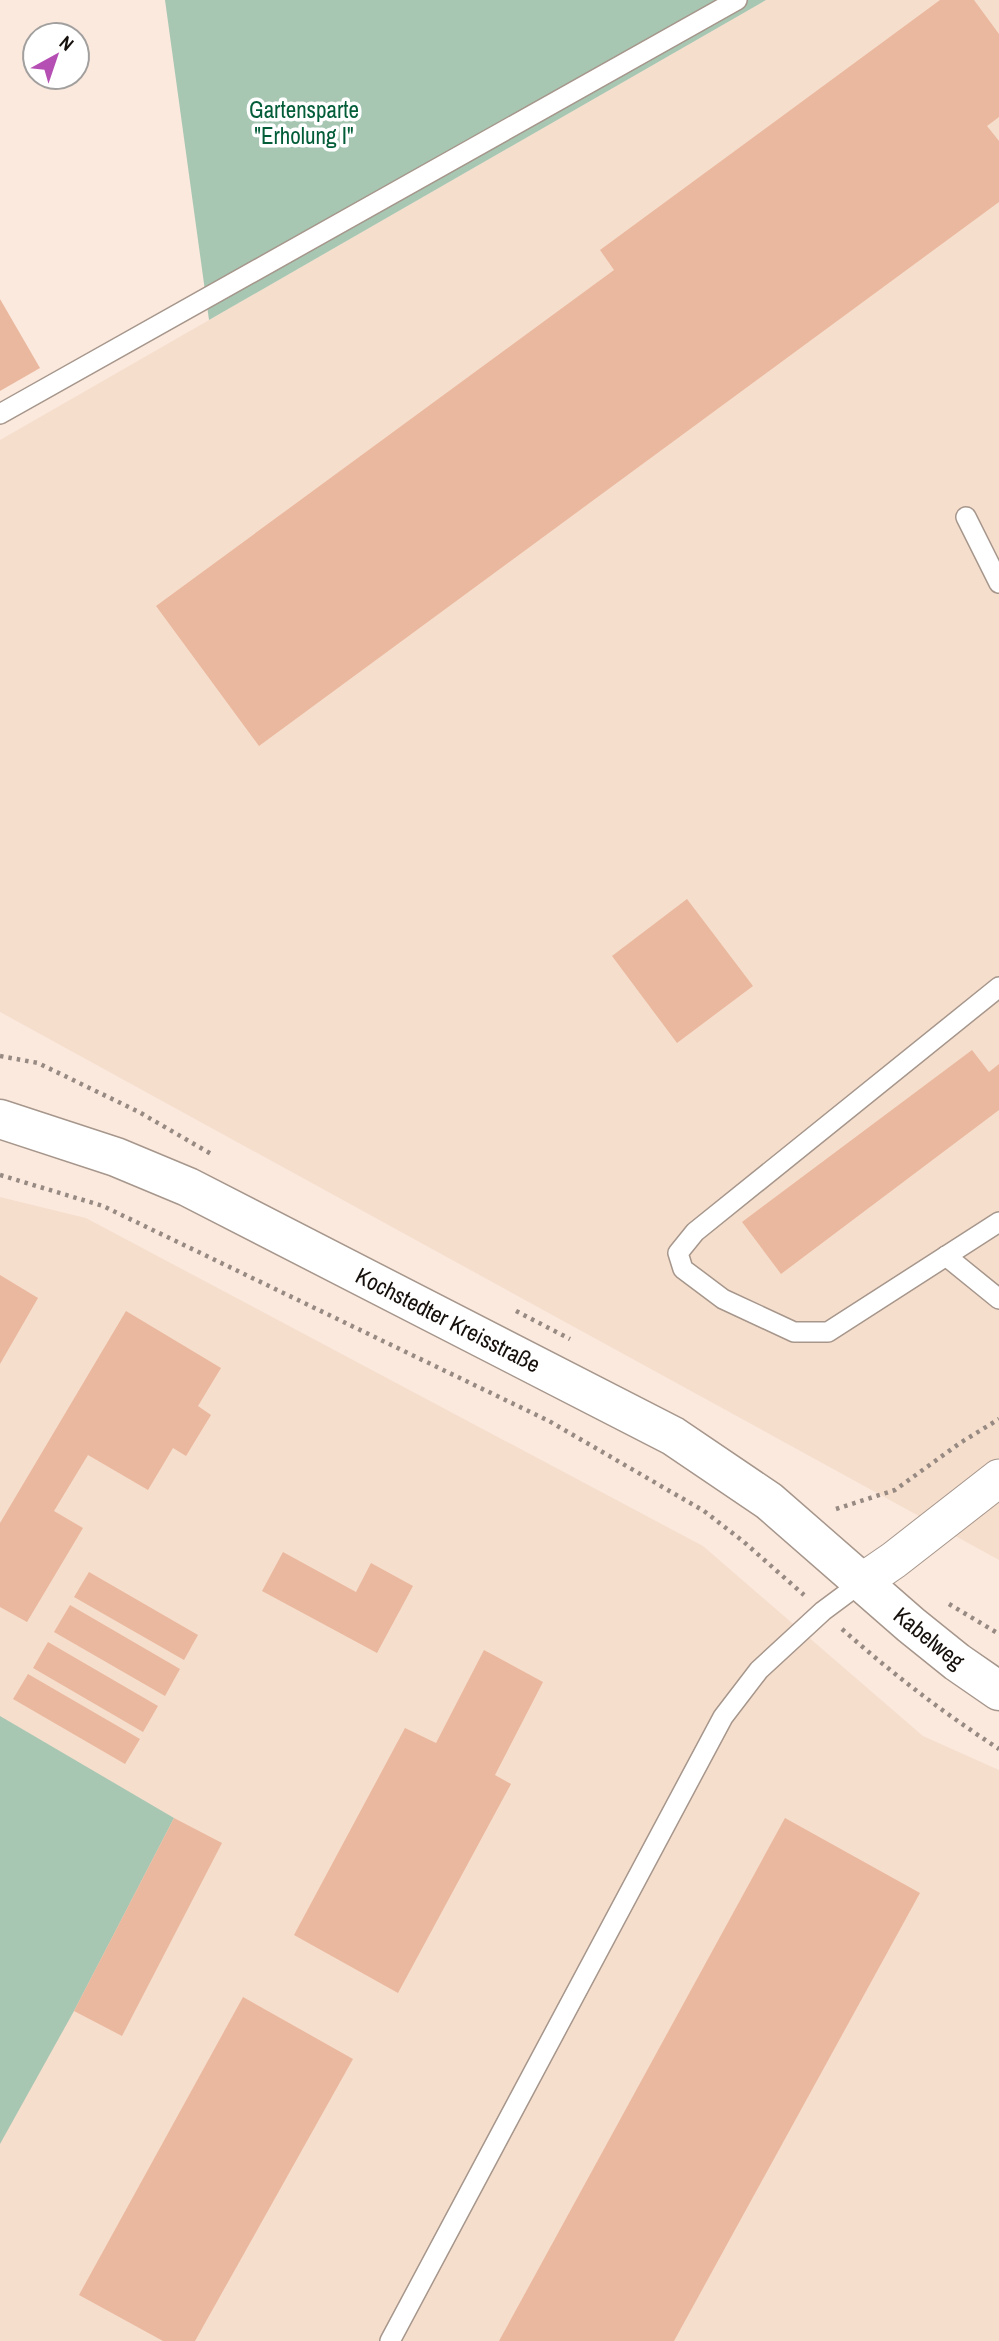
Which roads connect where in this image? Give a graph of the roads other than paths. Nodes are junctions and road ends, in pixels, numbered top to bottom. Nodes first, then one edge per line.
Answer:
1 (737, 0) edge
2 (0, 414) edge
3 (966, 517) dead end
4 (999, 583) edge
5 (999, 987) edge
6 (0, 1119) edge
7 (999, 1222) edge
8 (946, 1256) junction
9 (999, 1299) edge
10 (999, 1478) edge
11 (862, 1582) junction
12 (999, 1691) edge
13 (390, 2341) edge

1 - 2 lane
3 - 4 lane
5 - 8 lane
6 - 11 street, Kochstedter Kreisstraße
7 - 8 lane
8 - 9 lane
10 - 11 street
11 - 12 street, Kabelweg
11 - 13 lane

